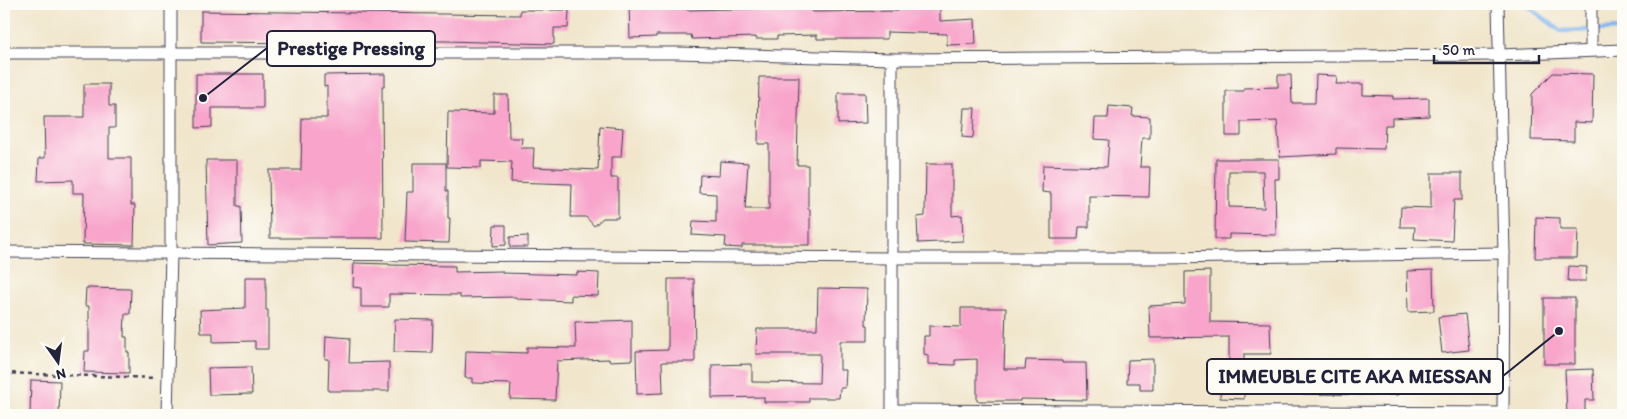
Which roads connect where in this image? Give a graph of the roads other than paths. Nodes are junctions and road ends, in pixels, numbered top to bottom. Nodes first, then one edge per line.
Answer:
1 (171, 4) edge
2 (1498, 4) edge
3 (1591, 4) edge
4 (1591, 50) junction
5 (1623, 50) edge
6 (4, 53) edge
7 (170, 53) junction
8 (1500, 55) junction
9 (892, 58) junction
10 (4, 252) edge
11 (171, 253) junction
12 (1504, 253) junction
13 (892, 258) junction
14 (892, 413) edge
15 (1503, 414) edge
16 (167, 415) edge

1 - 7 street
2 - 8 street
3 - 4 street
4 - 5 street
4 - 8 street
6 - 7 street
7 - 9 street
7 - 11 street
8 - 9 street
8 - 12 street
9 - 13 street
10 - 11 street
11 - 13 street
11 - 16 street
12 - 13 street
12 - 15 street
13 - 14 street
14 - 15 street

